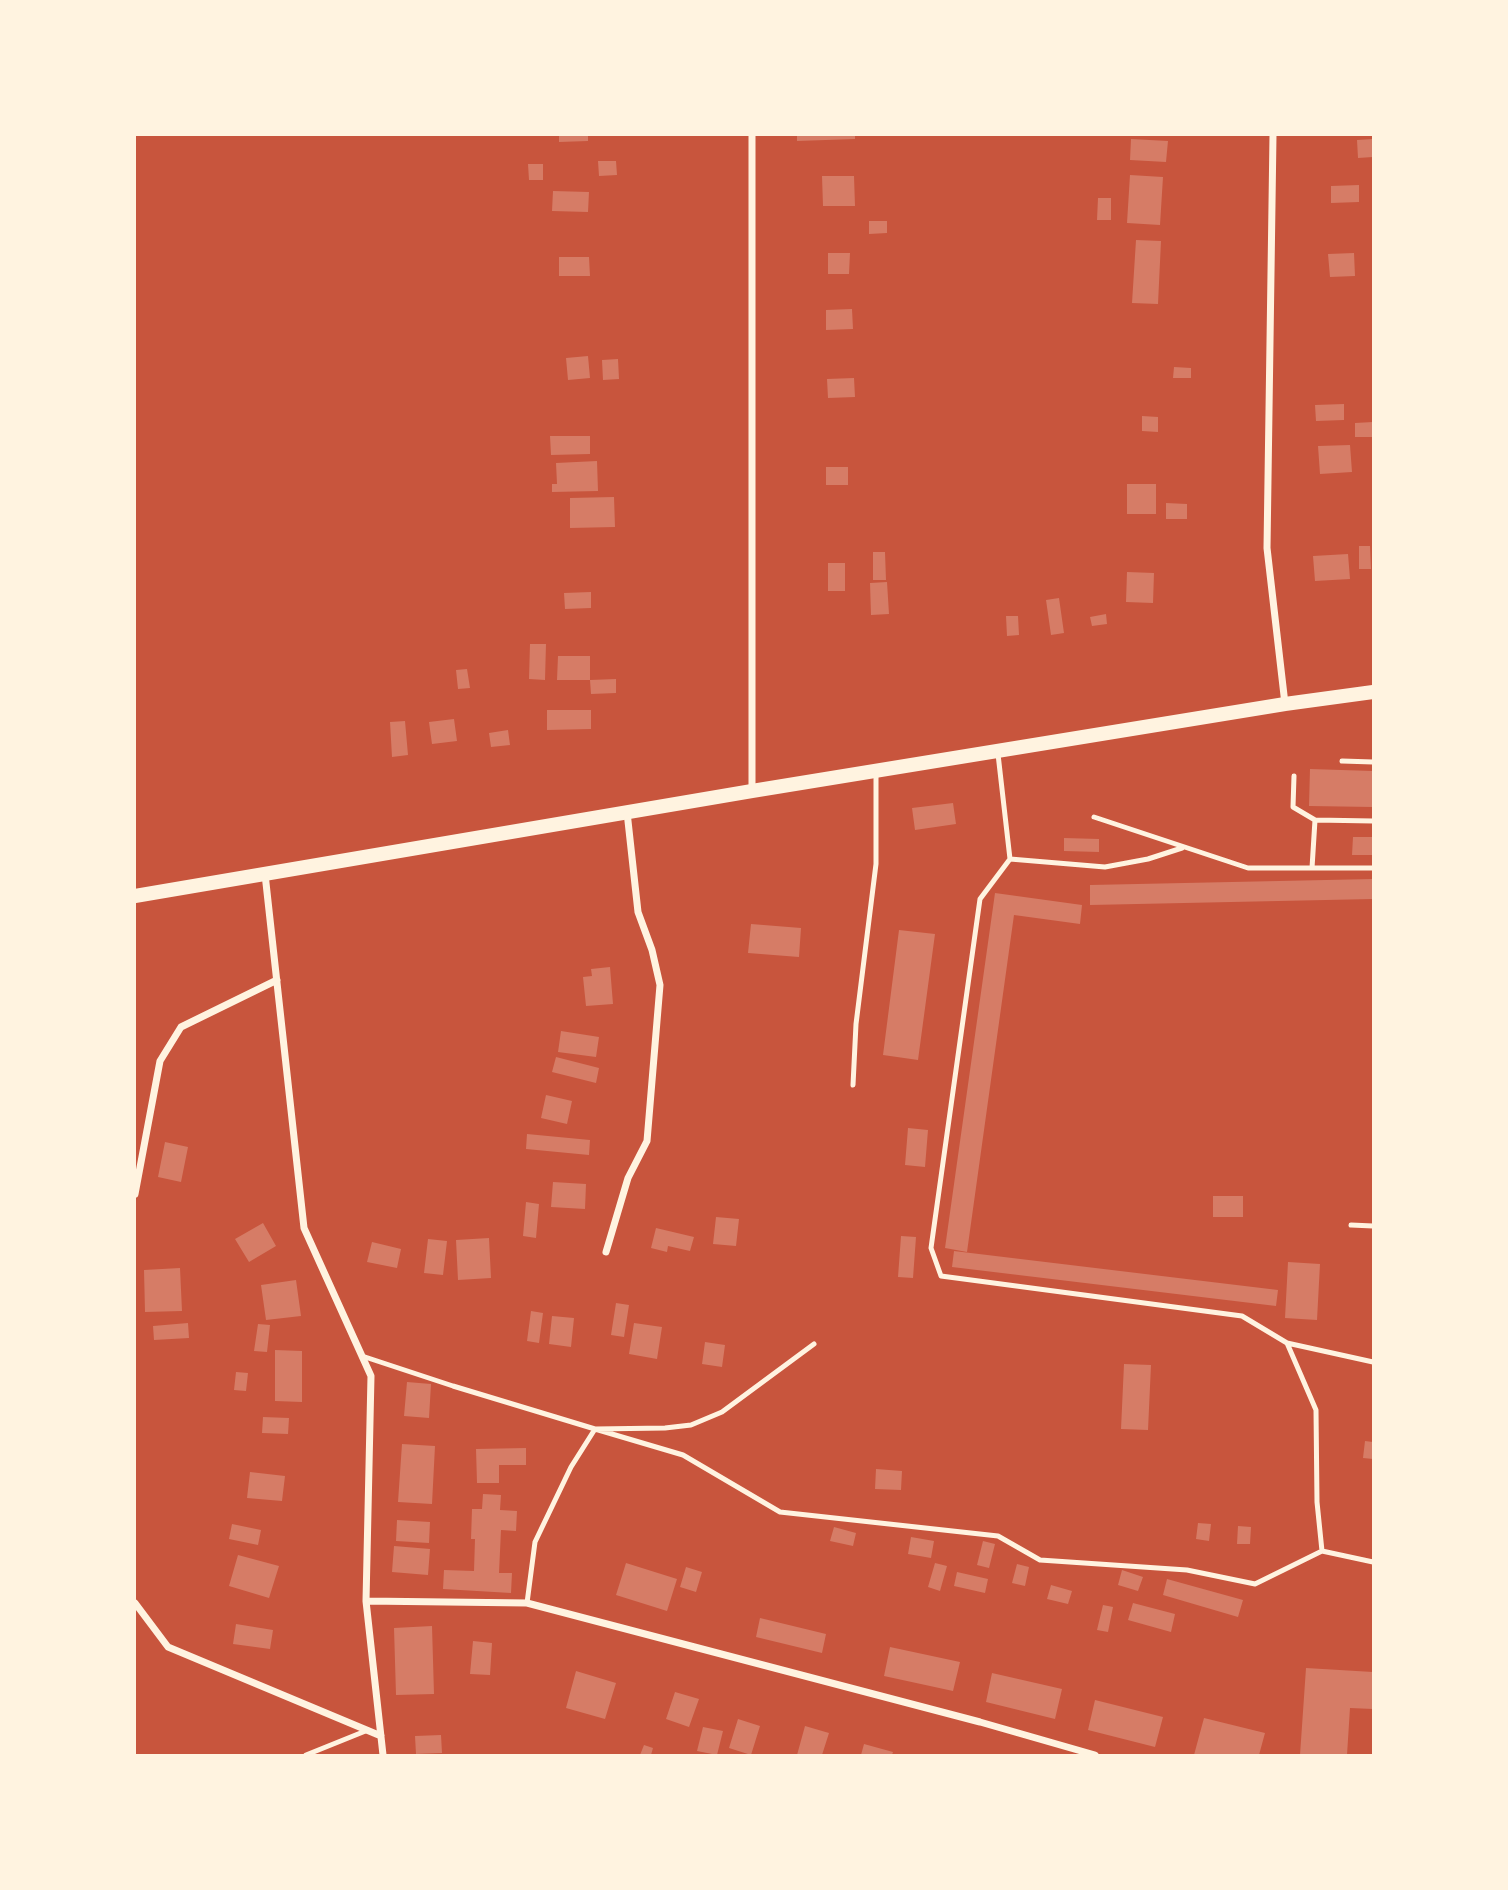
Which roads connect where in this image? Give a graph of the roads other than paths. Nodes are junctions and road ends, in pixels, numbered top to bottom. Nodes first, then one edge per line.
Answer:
1 (752, 135) edge
2 (1273, 135) edge
3 (1373, 692) edge
4 (1285, 704) junction
5 (997, 750) junction
6 (1342, 761) dead end
7 (1373, 762) edge
8 (876, 770) junction
9 (1294, 776) dead end
10 (752, 790) junction
11 (627, 812) junction
12 (1094, 817) dead end
13 (1315, 820) junction
14 (1373, 821) edge
15 (1184, 848) junction
16 (1010, 859) junction
17 (1312, 868) junction
18 (1373, 868) edge
19 (265, 874) junction
20 (135, 896) edge
21 (277, 981) junction
22 (853, 1085) dead end
23 (135, 1194) edge
24 (1351, 1225) dead end
25 (1373, 1226) edge
26 (606, 1252) dead end
27 (1287, 1343) junction
28 (814, 1344) dead end
29 (362, 1356) junction
30 (1373, 1362) edge
31 (595, 1429) junction
32 (1322, 1550) junction
33 (1373, 1562) edge
34 (366, 1601) junction
35 (135, 1603) edge
36 (527, 1603) junction
37 (368, 1730) junction
38 (381, 1735) junction
39 (306, 1755) edge
40 (383, 1755) edge
41 (1095, 1755) edge

1 - 10 street
2 - 4 street
3 - 4 main road
4 - 5 main road
5 - 8 main road
5 - 16 lane
6 - 7 lane
8 - 10 main road
8 - 22 lane
9 - 13 lane
10 - 11 main road
11 - 19 main road
11 - 26 street
12 - 15 lane
13 - 14 lane
13 - 17 lane
15 - 16 lane
15 - 17 lane
16 - 27 lane
17 - 18 lane
19 - 20 main road
19 - 21 street
21 - 23 street
21 - 29 street
24 - 25 lane
27 - 30 lane
27 - 32 lane
28 - 31 lane
29 - 31 lane
29 - 34 street
31 - 32 lane
31 - 36 lane
32 - 33 lane
34 - 36 street
34 - 38 street
35 - 37 street
36 - 41 street
37 - 38 street
37 - 39 lane
38 - 40 street

